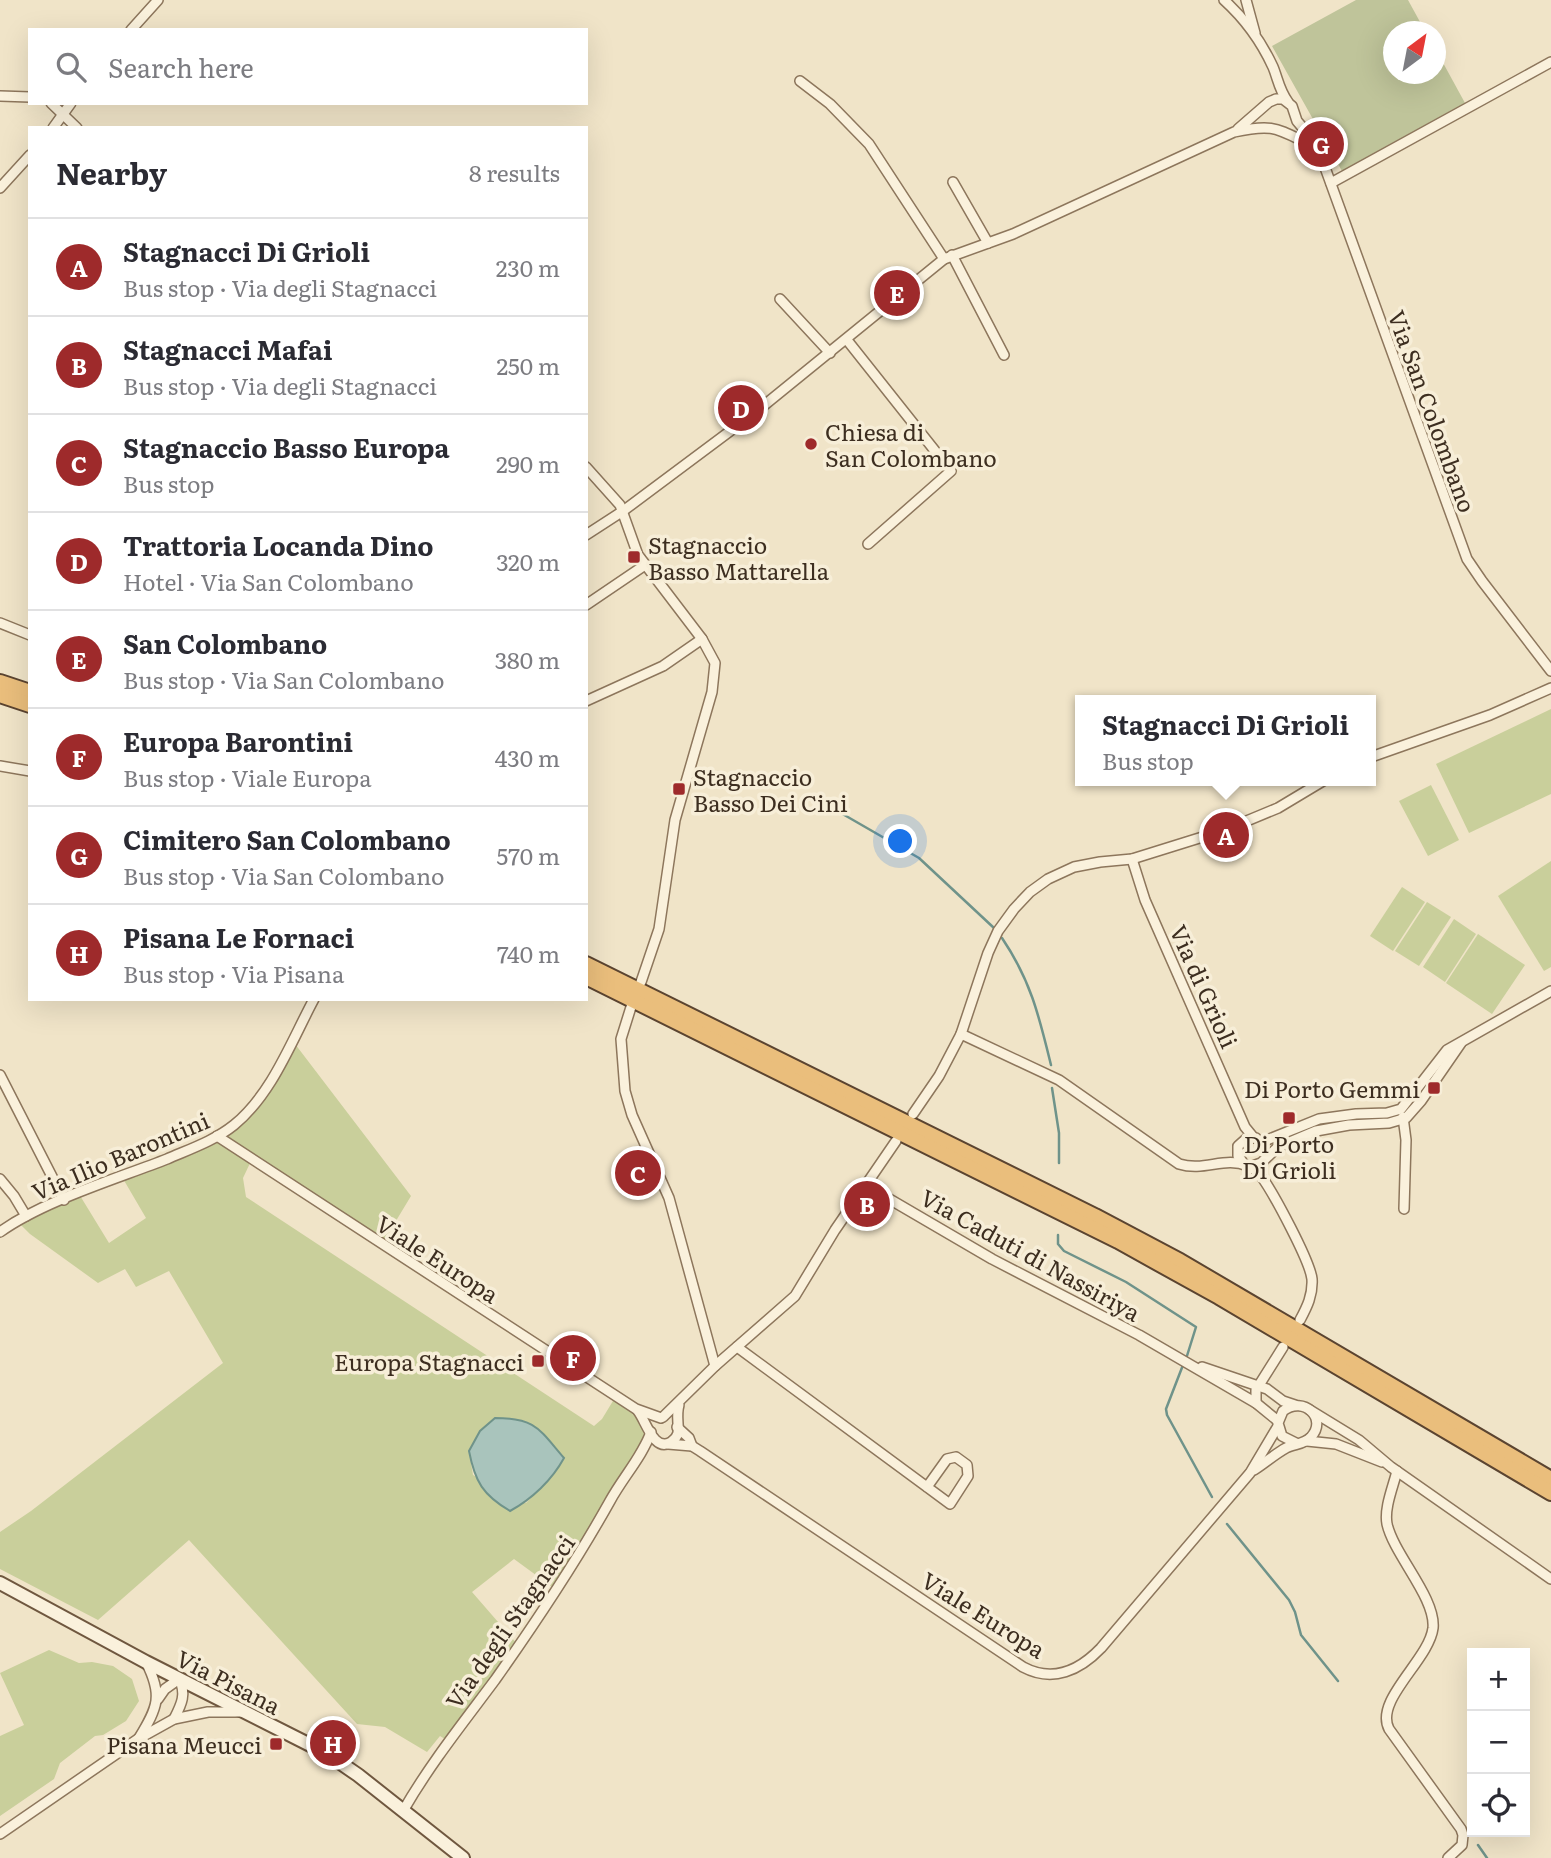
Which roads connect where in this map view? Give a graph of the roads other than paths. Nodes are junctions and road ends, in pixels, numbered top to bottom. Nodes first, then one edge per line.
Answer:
1 (158, 0) edge
2 (1224, 0) edge
3 (1246, 0) edge
4 (1233, 8) junction
5 (133, 28) edge
6 (1255, 35) junction
7 (1551, 62) edge
8 (800, 81) dead end
9 (1278, 86) junction
10 (0, 96) edge
11 (28, 97) edge
12 (1288, 102) junction
13 (1267, 104) junction
14 (53, 105) edge
15 (70, 105) edge
16 (1294, 113) junction
17 (63, 116) junction
18 (55, 126) edge
19 (75, 126) edge
20 (1275, 127) junction
21 (1234, 132) junction
22 (1313, 146) junction
23 (28, 157) edge
24 (953, 182) dead end
25 (1331, 183) junction
26 (0, 188) edge
27 (988, 243) junction
28 (948, 257) junction
29 (780, 299) dead end
30 (847, 340) junction
31 (830, 353) junction
32 (1004, 355) dead end
33 (588, 469) edge
34 (623, 511) junction
35 (588, 534) edge
36 (867, 544) dead end
37 (645, 565) junction
38 (588, 604) edge
39 (0, 623) edge
40 (28, 634) edge
41 (702, 639) junction
42 (1551, 671) edge
43 (0, 682) edge
44 (1551, 688) edge
45 (28, 691) edge
46 (0, 695) edge
47 (588, 700) edge
48 (28, 704) edge
49 (1376, 755) edge
50 (0, 766) edge
51 (28, 771) edge
52 (1315, 786) edge
53 (1132, 859) junction
54 (588, 965) edge
55 (588, 978) edge
56 (641, 982) dead end
57 (1551, 991) edge
58 (313, 1001) edge
59 (631, 1007) dead end
60 (961, 1034) junction
61 (1461, 1043) junction
62 (0, 1075) edge
63 (1404, 1107) junction
64 (913, 1114) dead end
65 (1403, 1120) junction
66 (1245, 1127) junction
67 (217, 1136) junction
68 (1258, 1140) junction
69 (896, 1141) dead end
70 (1239, 1145) junction
71 (1264, 1159) junction
72 (1221, 1162) junction
73 (1247, 1166) junction
74 (1261, 1176) junction
75 (0, 1179) edge
76 (866, 1185) junction
77 (64, 1200) junction
78 (1404, 1209) dead end
79 (26, 1216) junction
80 (0, 1232) edge
81 (1300, 1320) dead end
82 (1283, 1346) dead end
83 (737, 1347) junction
84 (1177, 1357) junction
85 (1271, 1365) junction
86 (715, 1366) junction
87 (1258, 1387) junction
88 (1272, 1391) junction
89 (1256, 1403) junction
90 (679, 1404) junction
91 (1297, 1405) junction
92 (638, 1410) junction
93 (1310, 1410) junction
94 (662, 1418) junction
95 (1278, 1424) junction
96 (677, 1427) junction
97 (651, 1431) junction
98 (1307, 1441) junction
99 (1296, 1443) junction
100 (665, 1444) junction
101 (692, 1446) junction
102 (643, 1450) junction
103 (1394, 1469) junction
104 (1250, 1473) junction
105 (1551, 1479) edge
106 (928, 1487) junction
107 (1551, 1493) edge
108 (1551, 1579) edge
109 (0, 1583) edge
110 (146, 1662) junction
111 (179, 1679) junction
112 (158, 1699) junction
113 (244, 1712) junction
114 (174, 1719) junction
115 (138, 1739) junction
116 (403, 1811) junction
117 (0, 1834) edge
118 (463, 1858) edge
119 (1448, 1858) edge

1 - 5 street
2 - 4 street
3 - 4 street
3 - 6 street
4 - 6 street
6 - 9 street, Via San Colombano
7 - 25 street
8 - 28 street
9 - 12 street, Via San Colombano
9 - 13 street
10 - 11 street
12 - 13 street
12 - 16 street, Via San Colombano
13 - 20 street
13 - 21 street
14 - 17 street
15 - 17 street
16 - 20 street
16 - 22 street, Via San Colombano
17 - 18 street
17 - 19 street
20 - 21 street
20 - 22 street
21 - 27 street
22 - 25 street, Via San Colombano
23 - 26 street
24 - 27 street
25 - 42 street, Via San Colombano
27 - 28 street
28 - 30 street
28 - 32 street
29 - 31 street
30 - 31 street
30 - 36 street
31 - 34 street
33 - 34 street
34 - 35 street
34 - 37 street
37 - 38 street
37 - 41 street
39 - 40 street
41 - 47 street
41 - 56 street
43 - 45 highway
44 - 49 street
46 - 48 highway
50 - 51 street
52 - 53 street
53 - 60 street
53 - 66 street, Via di Grioli
54 - 105 highway
55 - 107 highway
57 - 61 street
58 - 67 street, Via Ilio Barontini
59 - 86 street
60 - 64 street
60 - 72 street
61 - 63 street
61 - 65 street
62 - 77 street
63 - 65 street
63 - 68 street
65 - 71 street
65 - 78 street
66 - 68 street, Via di Grioli
66 - 70 street
67 - 77 street, Via Ilio Barontini
67 - 92 street, Viale Europa
68 - 70 street
68 - 71 street
69 - 76 street, Via degli Stagnacci
70 - 72 street
70 - 73 street
71 - 73 street
71 - 74 street
72 - 73 street
73 - 74 street
74 - 81 street
75 - 79 street
76 - 83 street, Via degli Stagnacci
76 - 84 street, Via Caduti di Nassiriya
77 - 79 street, Via Ilio Barontini
79 - 80 street, Via Ilio Barontini
82 - 85 street
83 - 86 street, Via degli Stagnacci
83 - 106 street
84 - 87 street, Via Caduti di Nassiriya
84 - 89 street, Via Caduti di Nassiriya
85 - 87 street
85 - 88 street
86 - 90 street, Via degli Stagnacci
87 - 88 street, Via Caduti di Nassiriya
87 - 89 street
88 - 91 street, Via Caduti di Nassiriya
89 - 95 street, Via Caduti di Nassiriya
90 - 94 street, Via degli Stagnacci
90 - 96 street
91 - 93 street
91 - 95 street
92 - 94 street, Viale Europa
92 - 97 street, Viale Europa
93 - 98 street
93 - 103 street
94 - 96 street
94 - 97 street, Via degli Stagnacci
95 - 99 street
95 - 104 street, Viale Europa
96 - 100 street
96 - 101 street, Viale Europa
97 - 100 street
97 - 102 street, Via degli Stagnacci
98 - 99 street
98 - 103 street
99 - 104 street, Viale Europa
100 - 101 street, Viale Europa
100 - 102 street
101 - 104 street, Viale Europa
102 - 116 street, Via degli Stagnacci
103 - 108 street
103 - 119 street
106 - 106 street
109 - 110 main road, Via Pisana
110 - 111 main road, Via Pisana
110 - 112 street
111 - 112 street
111 - 113 main road, Via Pisana
111 - 114 street
112 - 115 street
113 - 114 street
113 - 116 main road, Via Pisana
114 - 115 street
115 - 117 street
116 - 118 main road, Via Pisana

